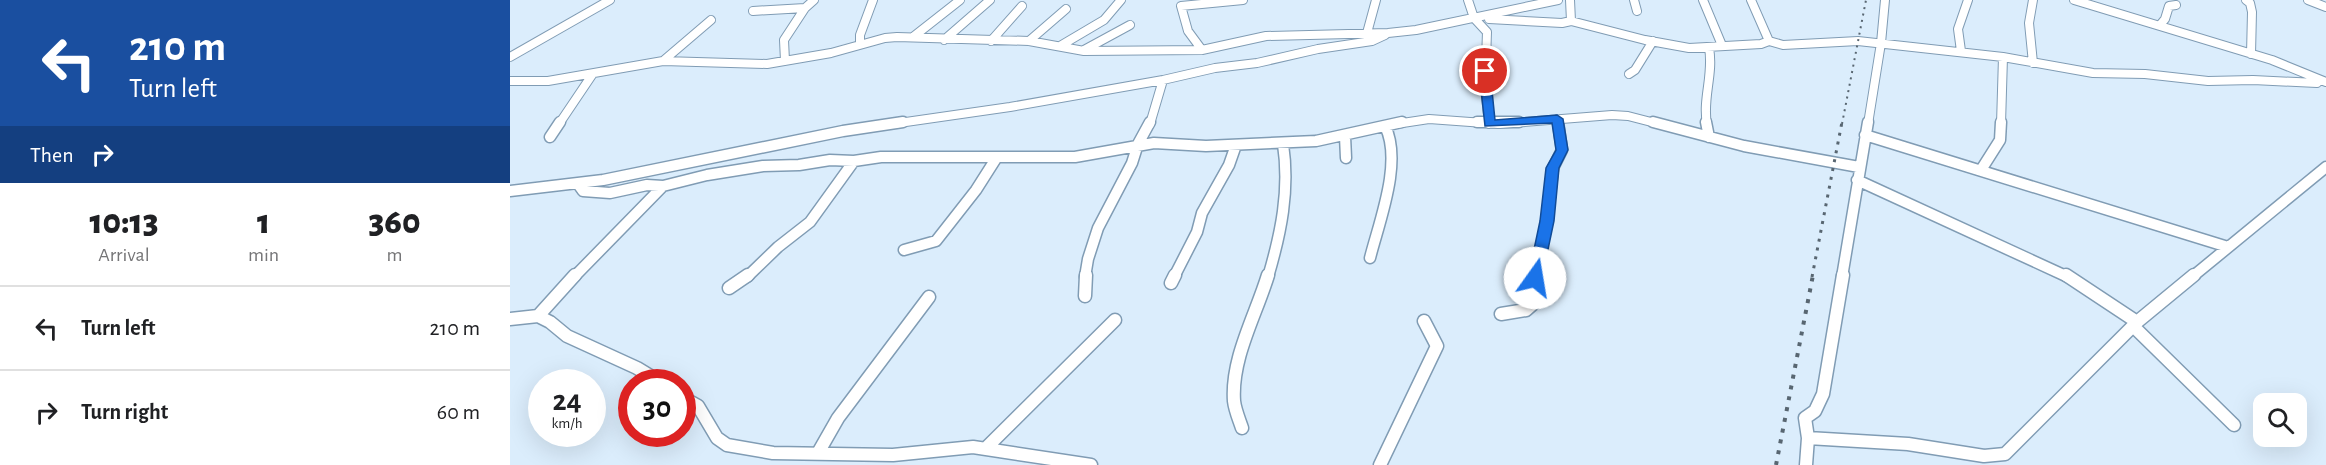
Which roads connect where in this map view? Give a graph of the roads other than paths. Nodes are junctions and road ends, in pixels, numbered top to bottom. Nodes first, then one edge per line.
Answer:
1 (610, 0) edge
2 (814, 0) edge
3 (873, 0) edge
4 (960, 0) edge
5 (990, 0) edge
6 (1120, 0) edge
7 (1243, 0) edge
8 (1376, 0) edge
9 (1468, 0) edge
10 (1558, 0) edge
11 (1570, 0) edge
12 (1634, 0) edge
13 (1703, 0) edge
14 (1751, 0) edge
15 (1885, 0) edge
16 (1968, 0) edge
17 (2033, 0) edge
18 (2074, 0) edge
19 (2246, 0) edge
20 (2308, 0) edge
21 (2176, 5) dead end
22 (1022, 6) dead end
23 (2326, 7) edge
24 (806, 8) junction
25 (1066, 9) dead end
26 (753, 11) dead end
27 (1636, 11) dead end
28 (1474, 18) junction
29 (711, 20) dead end
30 (1571, 21) junction
31 (1130, 25) dead end
32 (2160, 25) junction
33 (1367, 33) junction
34 (1388, 33) junction
35 (913, 38) junction
36 (944, 40) junction
37 (991, 41) junction
38 (1029, 41) junction
39 (1653, 41) junction
40 (1769, 41) junction
41 (1881, 43) junction
42 (860, 44) junction
43 (1060, 46) junction
44 (1720, 46) junction
45 (1709, 48) junction
46 (1206, 49) junction
47 (1084, 51) junction
48 (1961, 51) junction
49 (2251, 54) junction
50 (510, 57) edge
51 (2003, 57) junction
52 (785, 61) junction
53 (663, 62) junction
54 (2034, 63) junction
55 (1232, 65) junction
56 (1629, 74) dead end
57 (592, 75) junction
58 (2317, 79) junction
59 (1163, 80) junction
60 (510, 81) edge
61 (2326, 82) edge
62 (1557, 119) junction
63 (1489, 124) junction
64 (1385, 126) junction
65 (1864, 135) junction
66 (1345, 136) junction
67 (550, 137) dead end
68 (1709, 137) junction
69 (1283, 144) junction
70 (1138, 145) junction
71 (1236, 145) junction
72 (997, 157) junction
73 (1346, 158) dead end
74 (854, 161) junction
75 (1859, 167) junction
76 (2326, 167) edge
77 (1981, 170) junction
78 (1857, 180) junction
79 (578, 184) junction
80 (663, 186) junction
81 (510, 191) edge
82 (2228, 247) junction
83 (904, 250) dead end
84 (1370, 258) dead end
85 (1171, 283) dead end
86 (729, 288) dead end
87 (1085, 296) dead end
88 (929, 297) dead end
89 (1501, 314) dead end
90 (538, 316) junction
91 (510, 319) edge
92 (1115, 321) dead end
93 (1424, 321) dead end
94 (2135, 323) junction
95 (637, 369) edge
96 (696, 405) edge
97 (2234, 425) dead end
98 (1242, 428) dead end
99 (1808, 438) junction
100 (990, 449) junction
101 (818, 453) junction
102 (1808, 464) edge
103 (1091, 465) edge
104 (1380, 465) edge

1 - 50 street
2 - 24 street
3 - 42 street
4 - 35 street
5 - 36 street
6 - 43 street
7 - 46 street
8 - 33 street
9 - 28 street
10 - 28 street
11 - 30 street
12 - 27 street
13 - 44 street
14 - 40 street
15 - 41 street
16 - 48 street
17 - 54 street
18 - 32 street
19 - 49 street
20 - 23 street
21 - 32 street
22 - 37 street
24 - 26 street
24 - 52 street
25 - 38 street
28 - 30 street
28 - 34 street
28 - 63 street
29 - 53 street
30 - 39 street
31 - 47 street
32 - 49 street
33 - 34 street
33 - 46 street
34 - 55 street
35 - 36 street
35 - 42 street
36 - 37 street
37 - 38 street
38 - 43 street
39 - 45 street
39 - 56 street
40 - 41 street
40 - 44 street
41 - 48 street
41 - 65 street
42 - 52 street
43 - 47 street
44 - 45 street
45 - 68 street
46 - 47 street
46 - 55 street
48 - 51 street
49 - 58 street
51 - 54 street
51 - 77 street
52 - 53 street
53 - 57 street
54 - 58 street
55 - 59 street
57 - 60 street
57 - 67 street
58 - 61 street
59 - 70 street
59 - 79 street
62 - 63 street
62 - 68 street
62 - 89 street
63 - 64 street
64 - 66 street
64 - 84 street
65 - 75 street
65 - 77 street
66 - 69 street
66 - 73 street
68 - 75 street
69 - 71 street
69 - 98 street
70 - 71 street
70 - 72 street
70 - 87 street
71 - 85 street
72 - 74 street
72 - 83 street
74 - 80 street
74 - 86 street
75 - 78 street
76 - 82 street
77 - 82 street
78 - 94 street
78 - 99 street
79 - 80 street
79 - 81 street
80 - 90 street
82 - 94 street
88 - 101 street
90 - 91 street
90 - 95 street
92 - 100 street
93 - 104 street
94 - 97 street
94 - 99 street
96 - 101 street
99 - 102 street
100 - 101 street
100 - 103 street

